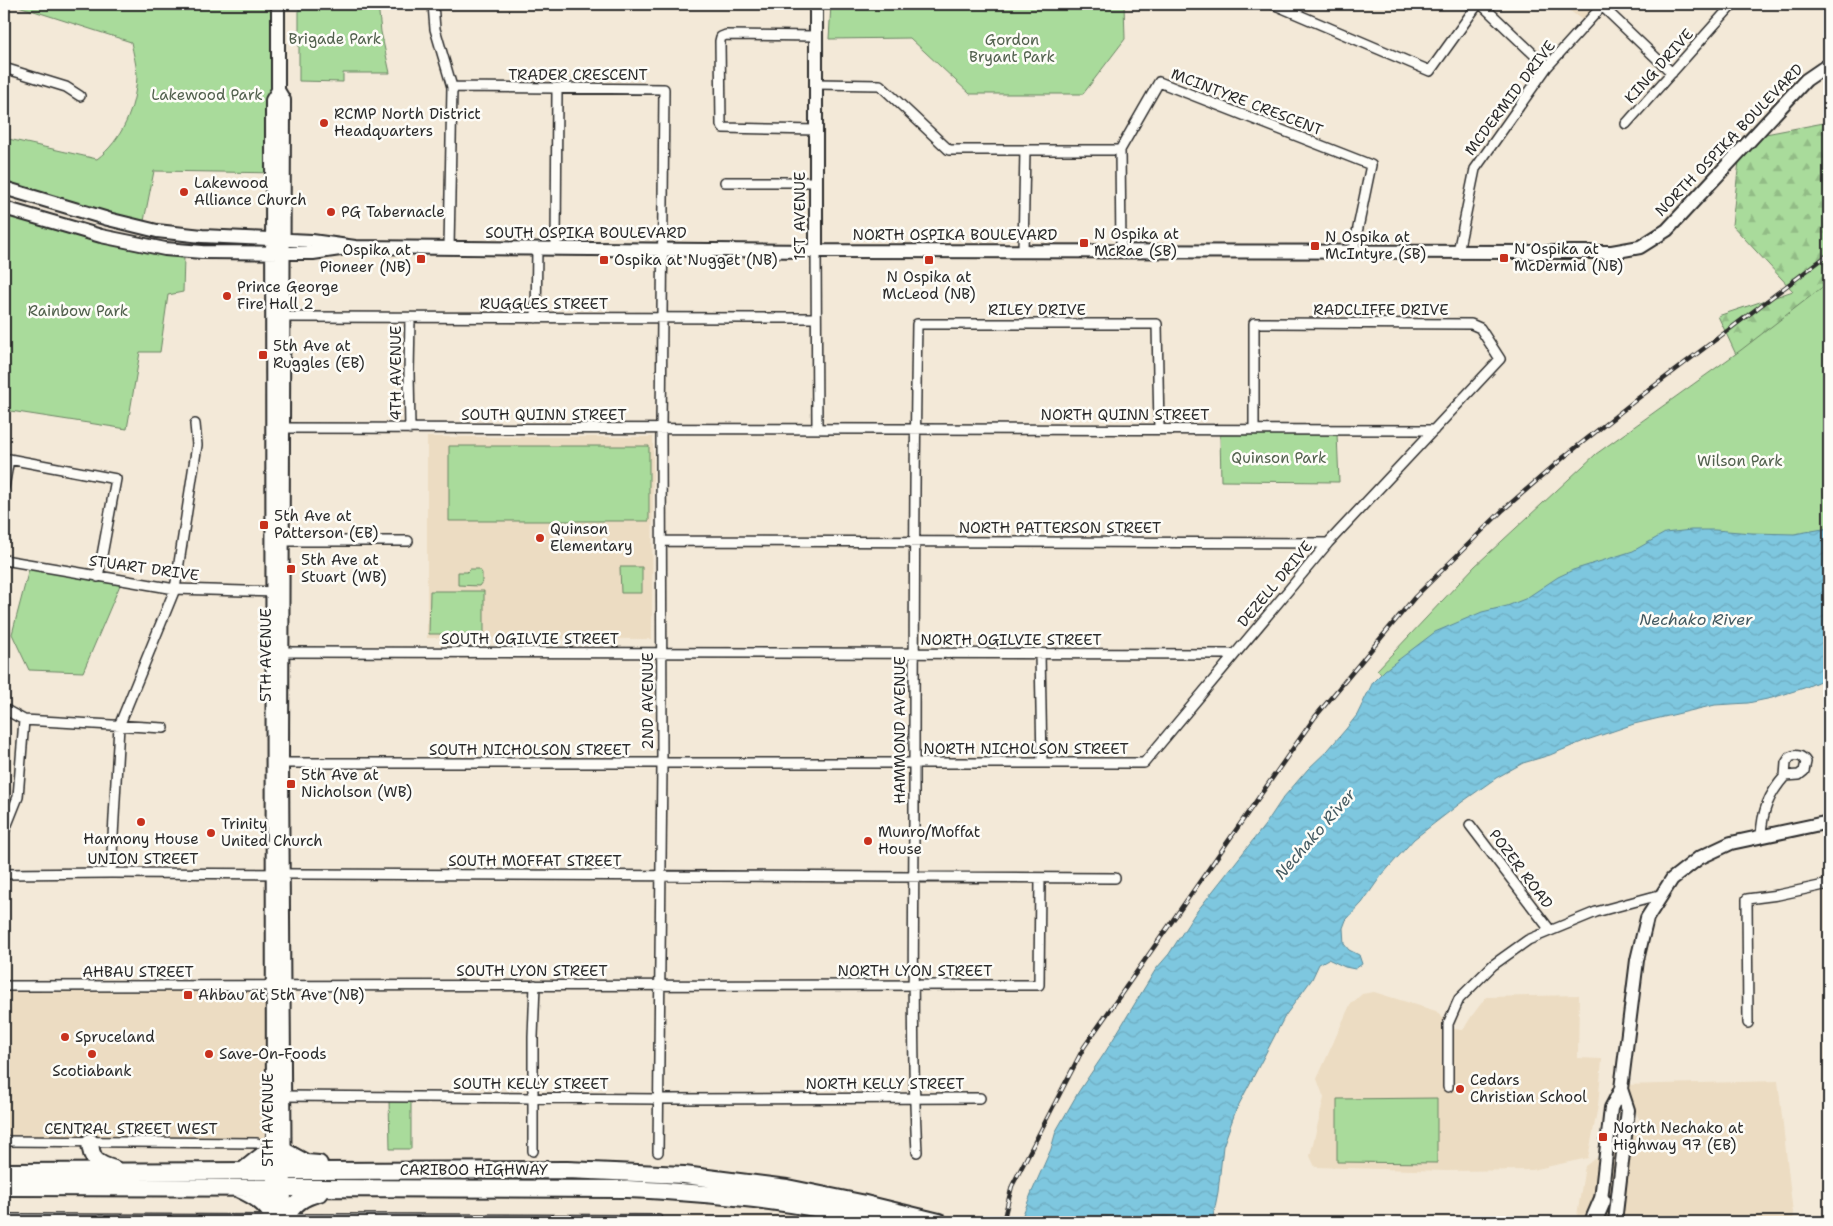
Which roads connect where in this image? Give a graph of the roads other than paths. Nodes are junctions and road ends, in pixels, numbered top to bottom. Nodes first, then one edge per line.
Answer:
1 (278, 4) edge
2 (432, 4) edge
3 (816, 4) edge
4 (1273, 4) edge
5 (1479, 4) edge
6 (1733, 4) edge
7 (1603, 5) edge
8 (816, 36) junction
9 (1829, 66) edge
10 (1547, 67) junction
11 (4, 68) edge
12 (1672, 73) junction
13 (816, 84) junction
14 (452, 88) junction
15 (557, 88) junction
16 (278, 90) junction
17 (80, 96) dead end
18 (1626, 124) dead end
19 (816, 130) junction
20 (1025, 150) junction
21 (1120, 150) junction
22 (725, 182) dead end
23 (816, 182) junction
24 (4, 188) edge
25 (272, 206) junction
26 (4, 208) edge
27 (284, 212) junction
28 (245, 239) junction
29 (278, 247) junction
30 (310, 247) junction
31 (449, 248) junction
32 (537, 249) junction
33 (556, 249) junction
34 (662, 250) junction
35 (816, 251) junction
36 (1023, 251) junction
37 (1121, 251) junction
38 (1353, 252) junction
39 (1458, 252) junction
40 (245, 253) junction
41 (278, 286) junction
42 (278, 317) junction
43 (410, 318) junction
44 (536, 318) junction
45 (662, 318) junction
46 (816, 318) junction
47 (195, 424) dead end
48 (277, 428) junction
49 (410, 428) junction
50 (816, 428) junction
51 (915, 428) junction
52 (661, 429) junction
53 (1159, 429) junction
54 (1254, 429) junction
55 (1434, 430) junction
56 (4, 487) edge
57 (278, 541) junction
58 (408, 541) dead end
59 (662, 541) junction
60 (914, 542) junction
61 (1328, 543) junction
62 (4, 560) edge
63 (98, 577) junction
64 (175, 589) junction
65 (277, 592) junction
66 (277, 652) junction
67 (661, 652) junction
68 (788, 653) joint
69 (914, 653) junction
70 (1040, 653) junction
71 (1234, 654) junction
72 (4, 709) edge
73 (24, 720) junction
74 (119, 726) junction
75 (164, 728) dead end
76 (914, 762) junction
77 (788, 763) joint
78 (1042, 763) junction
79 (1144, 763) joint
80 (278, 764) junction
81 (662, 764) junction
82 (1785, 776) dead end
83 (1829, 822) edge
84 (1470, 825) dead end
85 (4, 832) edge
86 (1761, 836) junction
87 (112, 873) junction
88 (277, 873) junction
89 (4, 874) edge
90 (660, 876) junction
91 (914, 877) junction
92 (1040, 878) junction
93 (1114, 878) dead end
94 (1829, 884) edge
95 (1662, 894) junction
96 (1550, 930) junction
97 (278, 985) junction
98 (535, 985) junction
99 (660, 985) junction
100 (791, 985) joint
101 (914, 985) junction
102 (4, 986) edge
103 (1748, 1023) dead end
104 (1448, 1087) dead end
105 (1621, 1089) junction
106 (278, 1096) junction
107 (534, 1098) junction
108 (790, 1098) joint
109 (914, 1098) junction
110 (980, 1098) dead end
111 (659, 1099) junction
112 (4, 1141) edge
113 (90, 1142) junction
114 (271, 1147) junction
115 (533, 1152) dead end
116 (658, 1152) dead end
117 (917, 1152) dead end
118 (242, 1171) junction
119 (445, 1171) junction
120 (4, 1172) edge
121 (126, 1172) junction
122 (277, 1180) junction
123 (4, 1188) edge
124 (21, 1188) junction
125 (93, 1188) junction
126 (237, 1188) junction
127 (330, 1189) junction
128 (4, 1197) edge
129 (1602, 1201) junction
130 (4, 1219) edge
131 (279, 1220) edge
132 (535, 1221) edge
133 (658, 1221) edge
134 (881, 1222) edge
135 (939, 1222) edge
136 (1593, 1222) edge
137 (1598, 1222) edge
138 (1615, 1222) edge

1 - 16 main road, 5TH AVENUE
2 - 14 street
3 - 8 main road, 1ST AVENUE
4 - 5 street
5 - 10 street
6 - 12 street, KING DRIVE
7 - 10 street, MCDERMID DRIVE
7 - 12 street
8 - 13 main road, 1ST AVENUE
8 - 19 street
9 - 39 main road, NORTH OSPIKA BOULEVARD
10 - 39 street, MCDERMID DRIVE
11 - 17 street
12 - 18 street, KING DRIVE
13 - 19 main road, 1ST AVENUE
13 - 20 street
14 - 15 street, TRADER CRESCENT
14 - 31 street
15 - 33 street
15 - 34 street, TRADER CRESCENT
16 - 25 main road, 5TH AVENUE
16 - 27 main road, 5TH AVENUE
19 - 23 main road, 1ST AVENUE
20 - 21 street
20 - 36 street
21 - 37 street
21 - 38 street, MCINTYRE CRESCENT
22 - 23 street
23 - 35 main road, 1ST AVENUE
24 - 28 main road, SOUTH OSPIKA BOULEVARD
25 - 28 main road
25 - 29 main road, 5TH AVENUE
26 - 40 main road, SOUTH OSPIKA BOULEVARD
27 - 29 main road, 5TH AVENUE
27 - 30 main road
28 - 29 main road, SOUTH OSPIKA BOULEVARD
29 - 30 main road, SOUTH OSPIKA BOULEVARD
29 - 40 main road, SOUTH OSPIKA BOULEVARD
29 - 41 main road, 5TH AVENUE
30 - 31 main road, SOUTH OSPIKA BOULEVARD
30 - 41 main road
31 - 32 main road, SOUTH OSPIKA BOULEVARD
32 - 33 main road, SOUTH OSPIKA BOULEVARD
32 - 44 street
33 - 34 main road, SOUTH OSPIKA BOULEVARD
34 - 35 main road, SOUTH OSPIKA BOULEVARD
34 - 45 street, 2ND AVENUE
35 - 36 main road, NORTH OSPIKA BOULEVARD
35 - 46 street, 1ST AVENUE
36 - 37 main road, NORTH OSPIKA BOULEVARD
37 - 38 main road, NORTH OSPIKA BOULEVARD
38 - 39 main road, NORTH OSPIKA BOULEVARD
40 - 41 main road
41 - 42 main road, 5TH AVENUE
42 - 43 street, RUGGLES STREET
42 - 48 main road, 5TH AVENUE
43 - 44 street, RUGGLES STREET
43 - 49 street, 4TH AVENUE
44 - 45 street, RUGGLES STREET
45 - 46 street, RUGGLES STREET
45 - 52 street, 2ND AVENUE
46 - 50 street, 1ST AVENUE
47 - 64 street
48 - 49 street, SOUTH QUINN STREET
48 - 57 main road, 5TH AVENUE
49 - 52 street, SOUTH QUINN STREET
50 - 51 street, NORTH QUINN STREET
50 - 52 street, SOUTH QUINN STREET
51 - 53 street, NORTH QUINN STREET
51 - 53 street, RILEY DRIVE
51 - 60 street, HAMMOND AVENUE
52 - 59 street, 2ND AVENUE
53 - 54 street, NORTH QUINN STREET
54 - 55 street, NORTH QUINN STREET
54 - 55 street, RADCLIFFE DRIVE
55 - 61 street, DEZELL DRIVE
56 - 63 street
57 - 58 street
57 - 65 main road, 5TH AVENUE
59 - 60 street, NORTH PATTERSON STREET
59 - 67 street, 2ND AVENUE
60 - 61 street, NORTH PATTERSON STREET
60 - 69 street, HAMMOND AVENUE
61 - 71 street, DEZELL DRIVE
62 - 63 street, STUART DRIVE
63 - 64 street, STUART DRIVE
64 - 65 street, STUART DRIVE
64 - 74 street
65 - 66 main road, 5TH AVENUE
66 - 67 street, SOUTH OGILVIE STREET
66 - 80 main road, 5TH AVENUE
67 - 68 street, SOUTH OGILVIE STREET
67 - 81 street, 2ND AVENUE
68 - 69 street, NORTH OGILVIE STREET
69 - 70 street, NORTH OGILVIE STREET
69 - 76 street, HAMMOND AVENUE
70 - 71 street, NORTH OGILVIE STREET
70 - 78 street
71 - 79 street, DEZELL DRIVE
72 - 73 street
73 - 74 street
73 - 85 street
74 - 75 street
74 - 87 street
76 - 77 street, NORTH NICHOLSON STREET
76 - 78 street, NORTH NICHOLSON STREET
76 - 91 street, HAMMOND AVENUE
77 - 81 street, SOUTH NICHOLSON STREET
78 - 79 street, NORTH NICHOLSON STREET
80 - 81 street, SOUTH NICHOLSON STREET
80 - 88 main road, 5TH AVENUE
81 - 90 street, 2ND AVENUE
82 - 86 street
83 - 86 main road
84 - 96 street, POZER ROAD
86 - 95 main road
87 - 88 street, UNION STREET
87 - 89 street, UNION STREET
88 - 90 street, SOUTH MOFFAT STREET
88 - 97 main road, 5TH AVENUE
90 - 91 street, SOUTH MOFFAT STREET
90 - 99 street, 2ND AVENUE
91 - 92 street, SOUTH MOFFAT STREET
91 - 101 street, HAMMOND AVENUE
92 - 93 street, SOUTH MOFFAT STREET
92 - 101 street, NORTH LYON STREET
94 - 103 street
95 - 96 street
95 - 105 main road
96 - 104 street
97 - 98 street, SOUTH LYON STREET
97 - 102 street, AHBAU STREET
97 - 106 main road, 5TH AVENUE
98 - 99 street, SOUTH LYON STREET
98 - 107 street
99 - 100 street, SOUTH LYON STREET
99 - 111 street, 2ND AVENUE
100 - 101 street, NORTH LYON STREET
101 - 109 street, HAMMOND AVENUE
105 - 129 main road
105 - 138 main road
106 - 107 street, SOUTH KELLY STREET
106 - 114 main road, 5TH AVENUE
107 - 111 street, SOUTH KELLY STREET
107 - 115 street
108 - 109 street, NORTH KELLY STREET
108 - 111 street, SOUTH KELLY STREET
109 - 110 street, NORTH KELLY STREET
109 - 117 street, HAMMOND AVENUE
111 - 116 street, 2ND AVENUE
112 - 113 street, CENTRAL STREET WEST
113 - 114 street, CENTRAL STREET WEST
113 - 121 highway
114 - 118 highway
114 - 119 highway
114 - 122 main road, 5TH AVENUE
118 - 121 highway, CARIBOO HIGHWAY
118 - 122 highway, CARIBOO HIGHWAY
119 - 122 highway, CARIBOO HIGHWAY
119 - 135 highway, CARIBOO HIGHWAY
120 - 121 highway, CARIBOO HIGHWAY
122 - 125 highway
122 - 126 highway, CARIBOO HIGHWAY
122 - 127 highway, CARIBOO HIGHWAY
122 - 131 main road, 5TH AVENUE
123 - 124 highway, CARIBOO HIGHWAY
124 - 125 highway, CARIBOO HIGHWAY
124 - 128 highway
125 - 126 highway, CARIBOO HIGHWAY
126 - 131 highway
127 - 131 highway
127 - 134 highway, CARIBOO HIGHWAY
129 - 136 highway
129 - 137 main road
130 - 131 street
131 - 132 street
132 - 133 street

